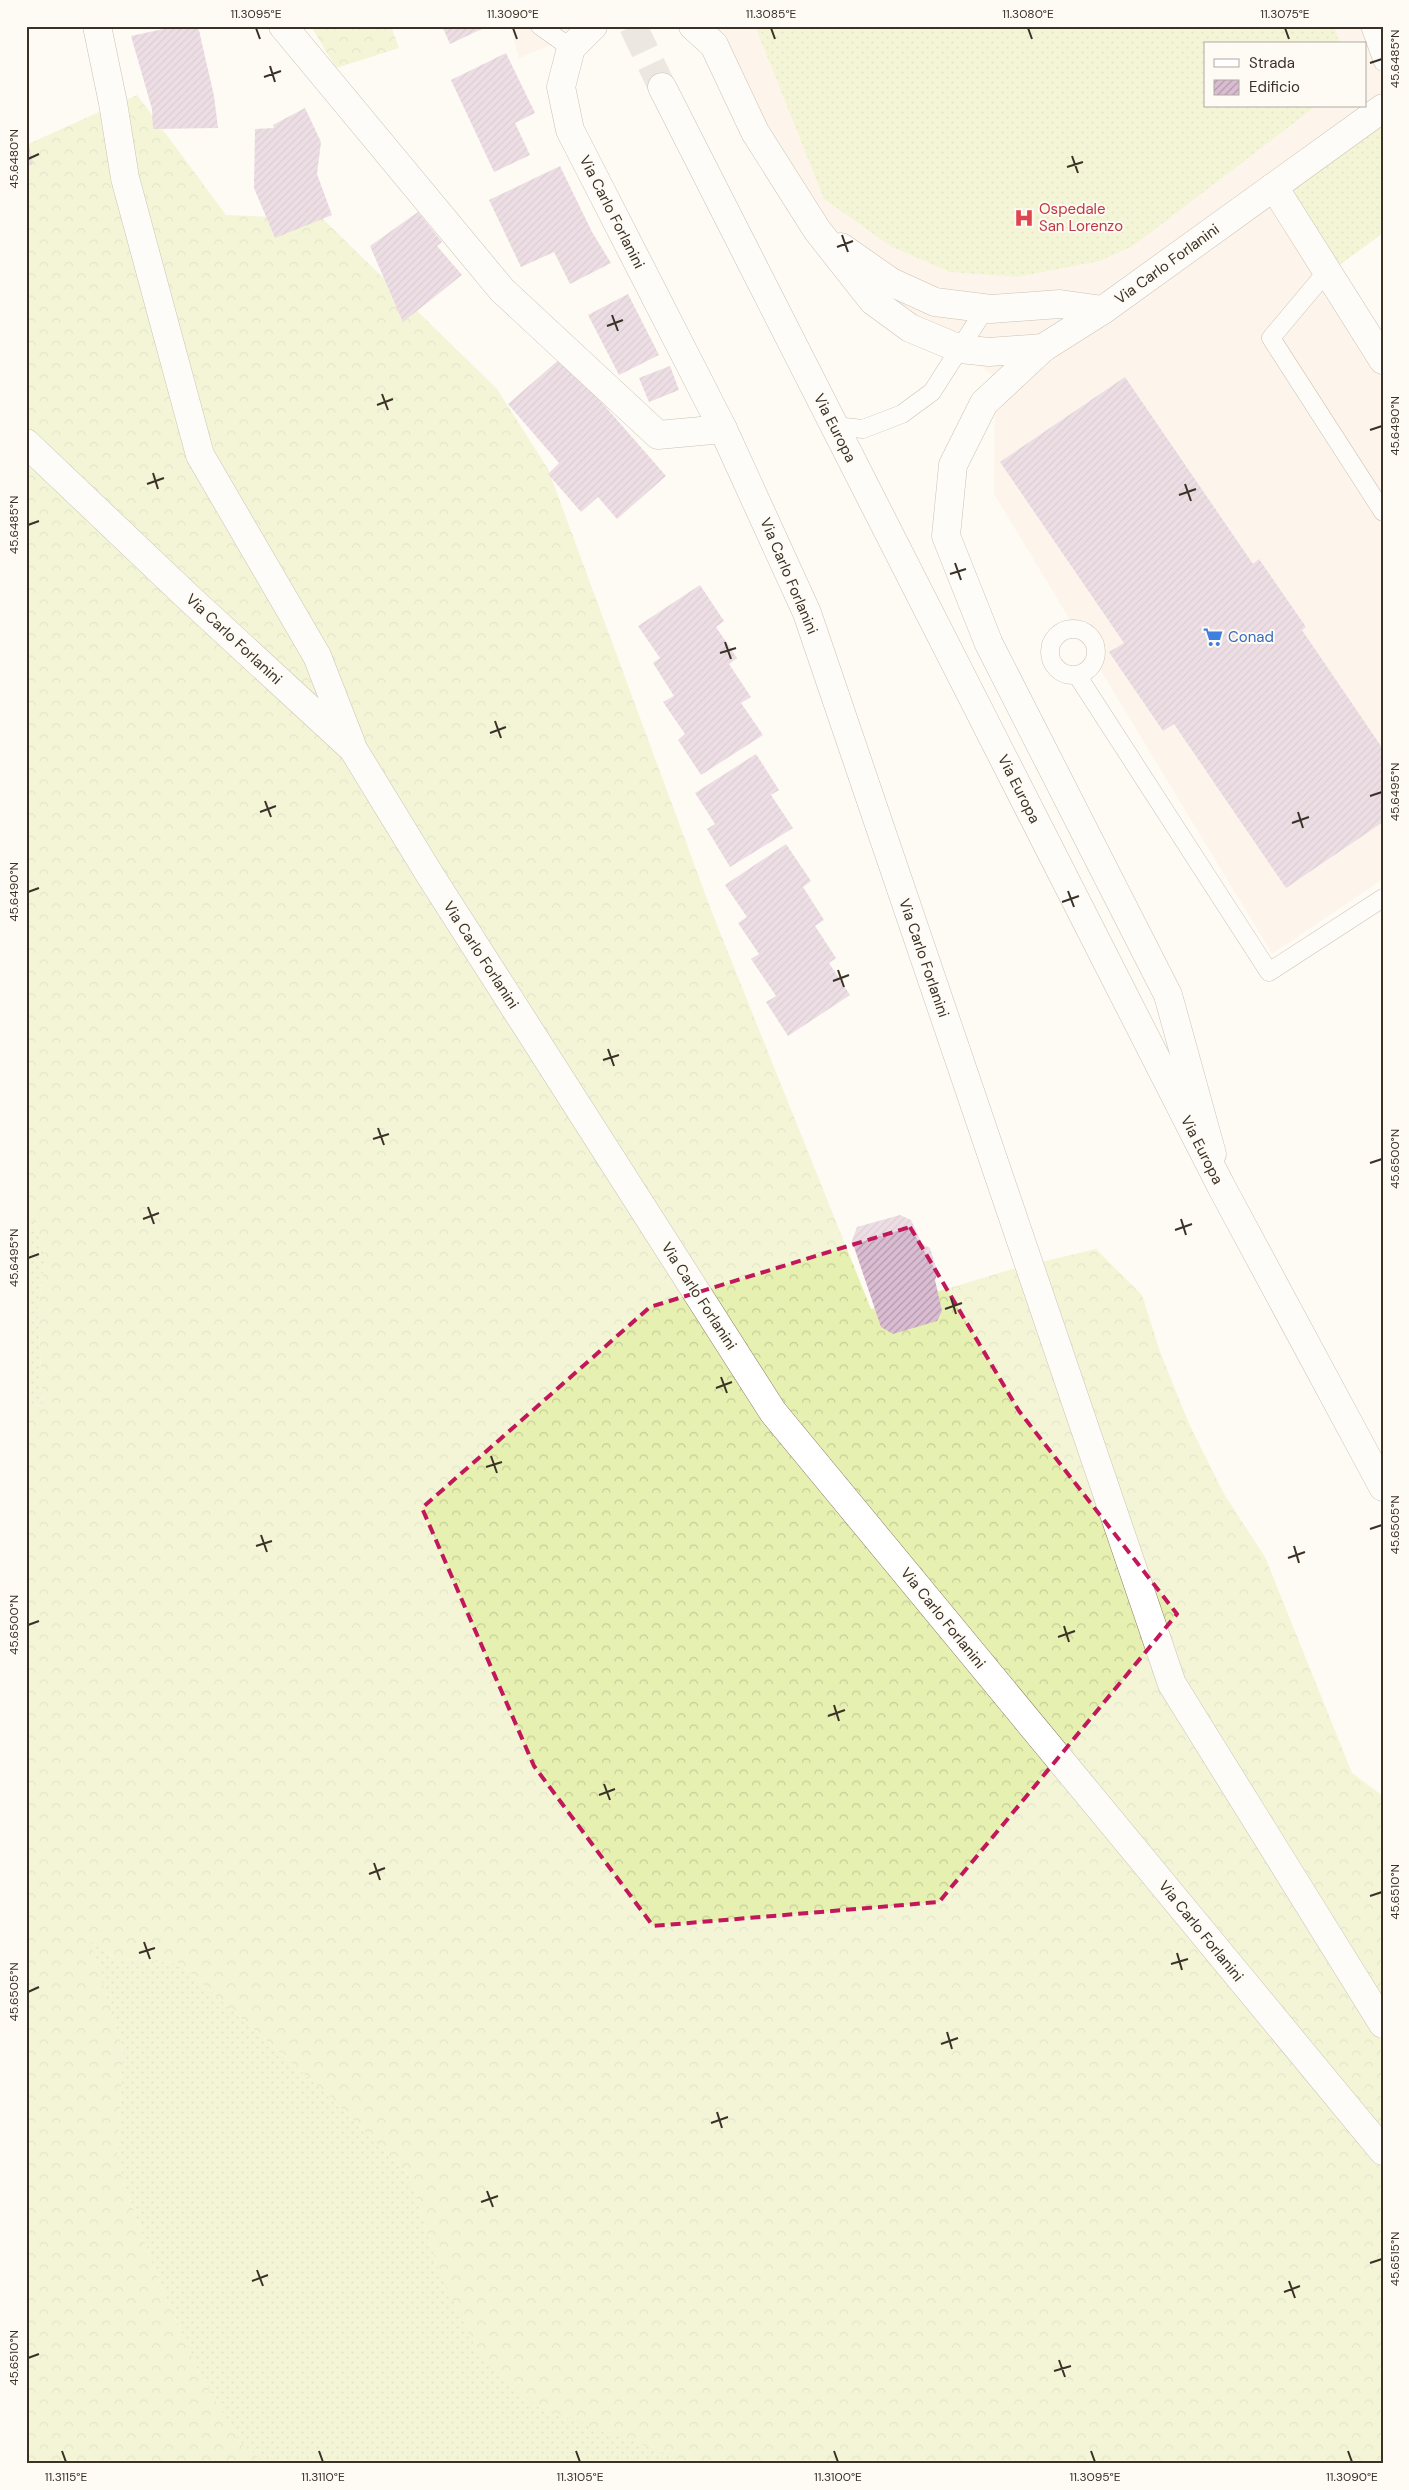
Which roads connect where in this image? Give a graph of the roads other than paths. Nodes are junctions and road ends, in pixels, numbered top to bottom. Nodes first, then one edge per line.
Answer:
1 (97, 26) edge
2 (283, 26) edge
3 (540, 26) edge
4 (593, 26) edge
5 (693, 26) edge
6 (1370, 26) edge
7 (571, 48) junction
8 (1383, 62) edge
9 (662, 87) tunnel mouth
10 (1383, 108) edge
11 (1274, 187) junction
12 (817, 230) junction
13 (1328, 270) junction
14 (984, 308) junction
15 (1103, 310) junction
16 (1043, 348) junction
17 (960, 349) junction
18 (1383, 360) edge
19 (835, 426) junction
20 (723, 429) junction
21 (26, 443) edge
22 (1383, 512) edge
23 (1077, 675) dead end
24 (353, 749) junction
25 (1383, 898) edge
26 (1221, 1186) junction
27 (1383, 1487) edge
28 (1383, 2024) edge
29 (1383, 2151) edge

1 - 24 street
2 - 20 street
3 - 7 lane
4 - 7 street
5 - 12 street, Via Carlo Forlanini
6 - 8 lane
7 - 20 street, Via Carlo Forlanini
9 - 19 street, Via Europa
10 - 11 street, Via Carlo Forlanini
11 - 13 street
11 - 15 street, Via Carlo Forlanini
12 - 14 street, Via Carlo Forlanini
12 - 17 street, Via Carlo Forlanini
13 - 18 street
13 - 22 lane
14 - 15 street, Via Carlo Forlanini
14 - 17 lane
15 - 16 street
16 - 17 street, Via Carlo Forlanini
16 - 26 street
17 - 19 lane
19 - 26 street, Via Europa
20 - 28 street, Via Carlo Forlanini
21 - 24 street, Via Carlo Forlanini
23 - 25 lane
24 - 29 street, Via Carlo Forlanini
26 - 27 street, Via Europa

